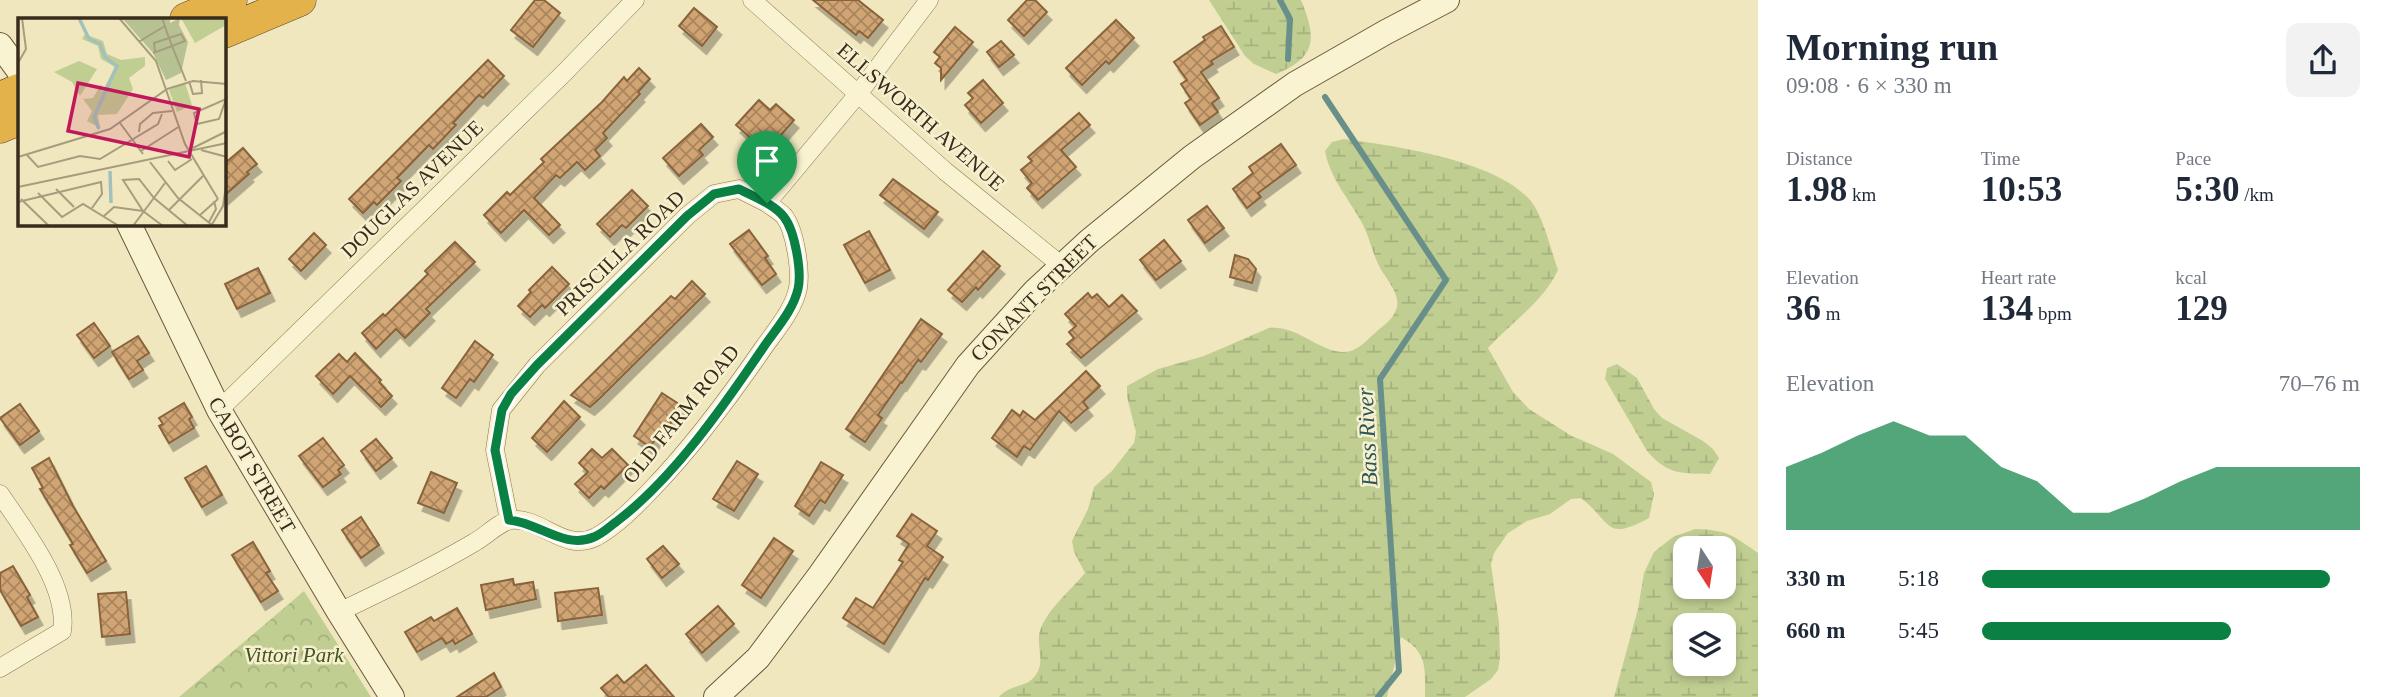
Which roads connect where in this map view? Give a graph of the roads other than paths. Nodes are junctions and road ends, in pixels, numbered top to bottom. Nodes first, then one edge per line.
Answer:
1 (231, 0) edge
2 (300, 0) edge
3 (635, 0) edge
4 (752, 0) edge
5 (929, 0) edge
6 (1447, 0) edge
7 (188, 18) edge
8 (226, 31) edge
9 (0, 45) edge
10 (18, 70) edge
11 (18, 90) edge
12 (858, 94) junction
13 (0, 98) edge
14 (18, 119) edge
15 (0, 127) edge
16 (767, 203) junction
17 (130, 226) edge
18 (1062, 266) junction
19 (219, 410) junction
20 (0, 494) edge
21 (509, 520) junction
22 (338, 612) junction
23 (0, 668) edge
24 (392, 697) edge
25 (716, 697) edge

1 - 7 highway
2 - 8 highway
3 - 19 street, DOUGLAS AVENUE
4 - 12 street, ELLSWORTH AVENUE
5 - 12 street
6 - 18 main road, CONANT STREET
9 - 10 main road
11 - 13 highway
12 - 16 street
12 - 18 street, ELLSWORTH AVENUE
14 - 15 highway
16 - 21 street, PRISCILLA ROAD
16 - 21 street, OLD FARM ROAD
17 - 19 main road, CABOT STREET
18 - 25 main road, CONANT STREET
19 - 22 main road, CABOT STREET
20 - 23 street
21 - 22 street
22 - 24 main road, CABOT STREET

